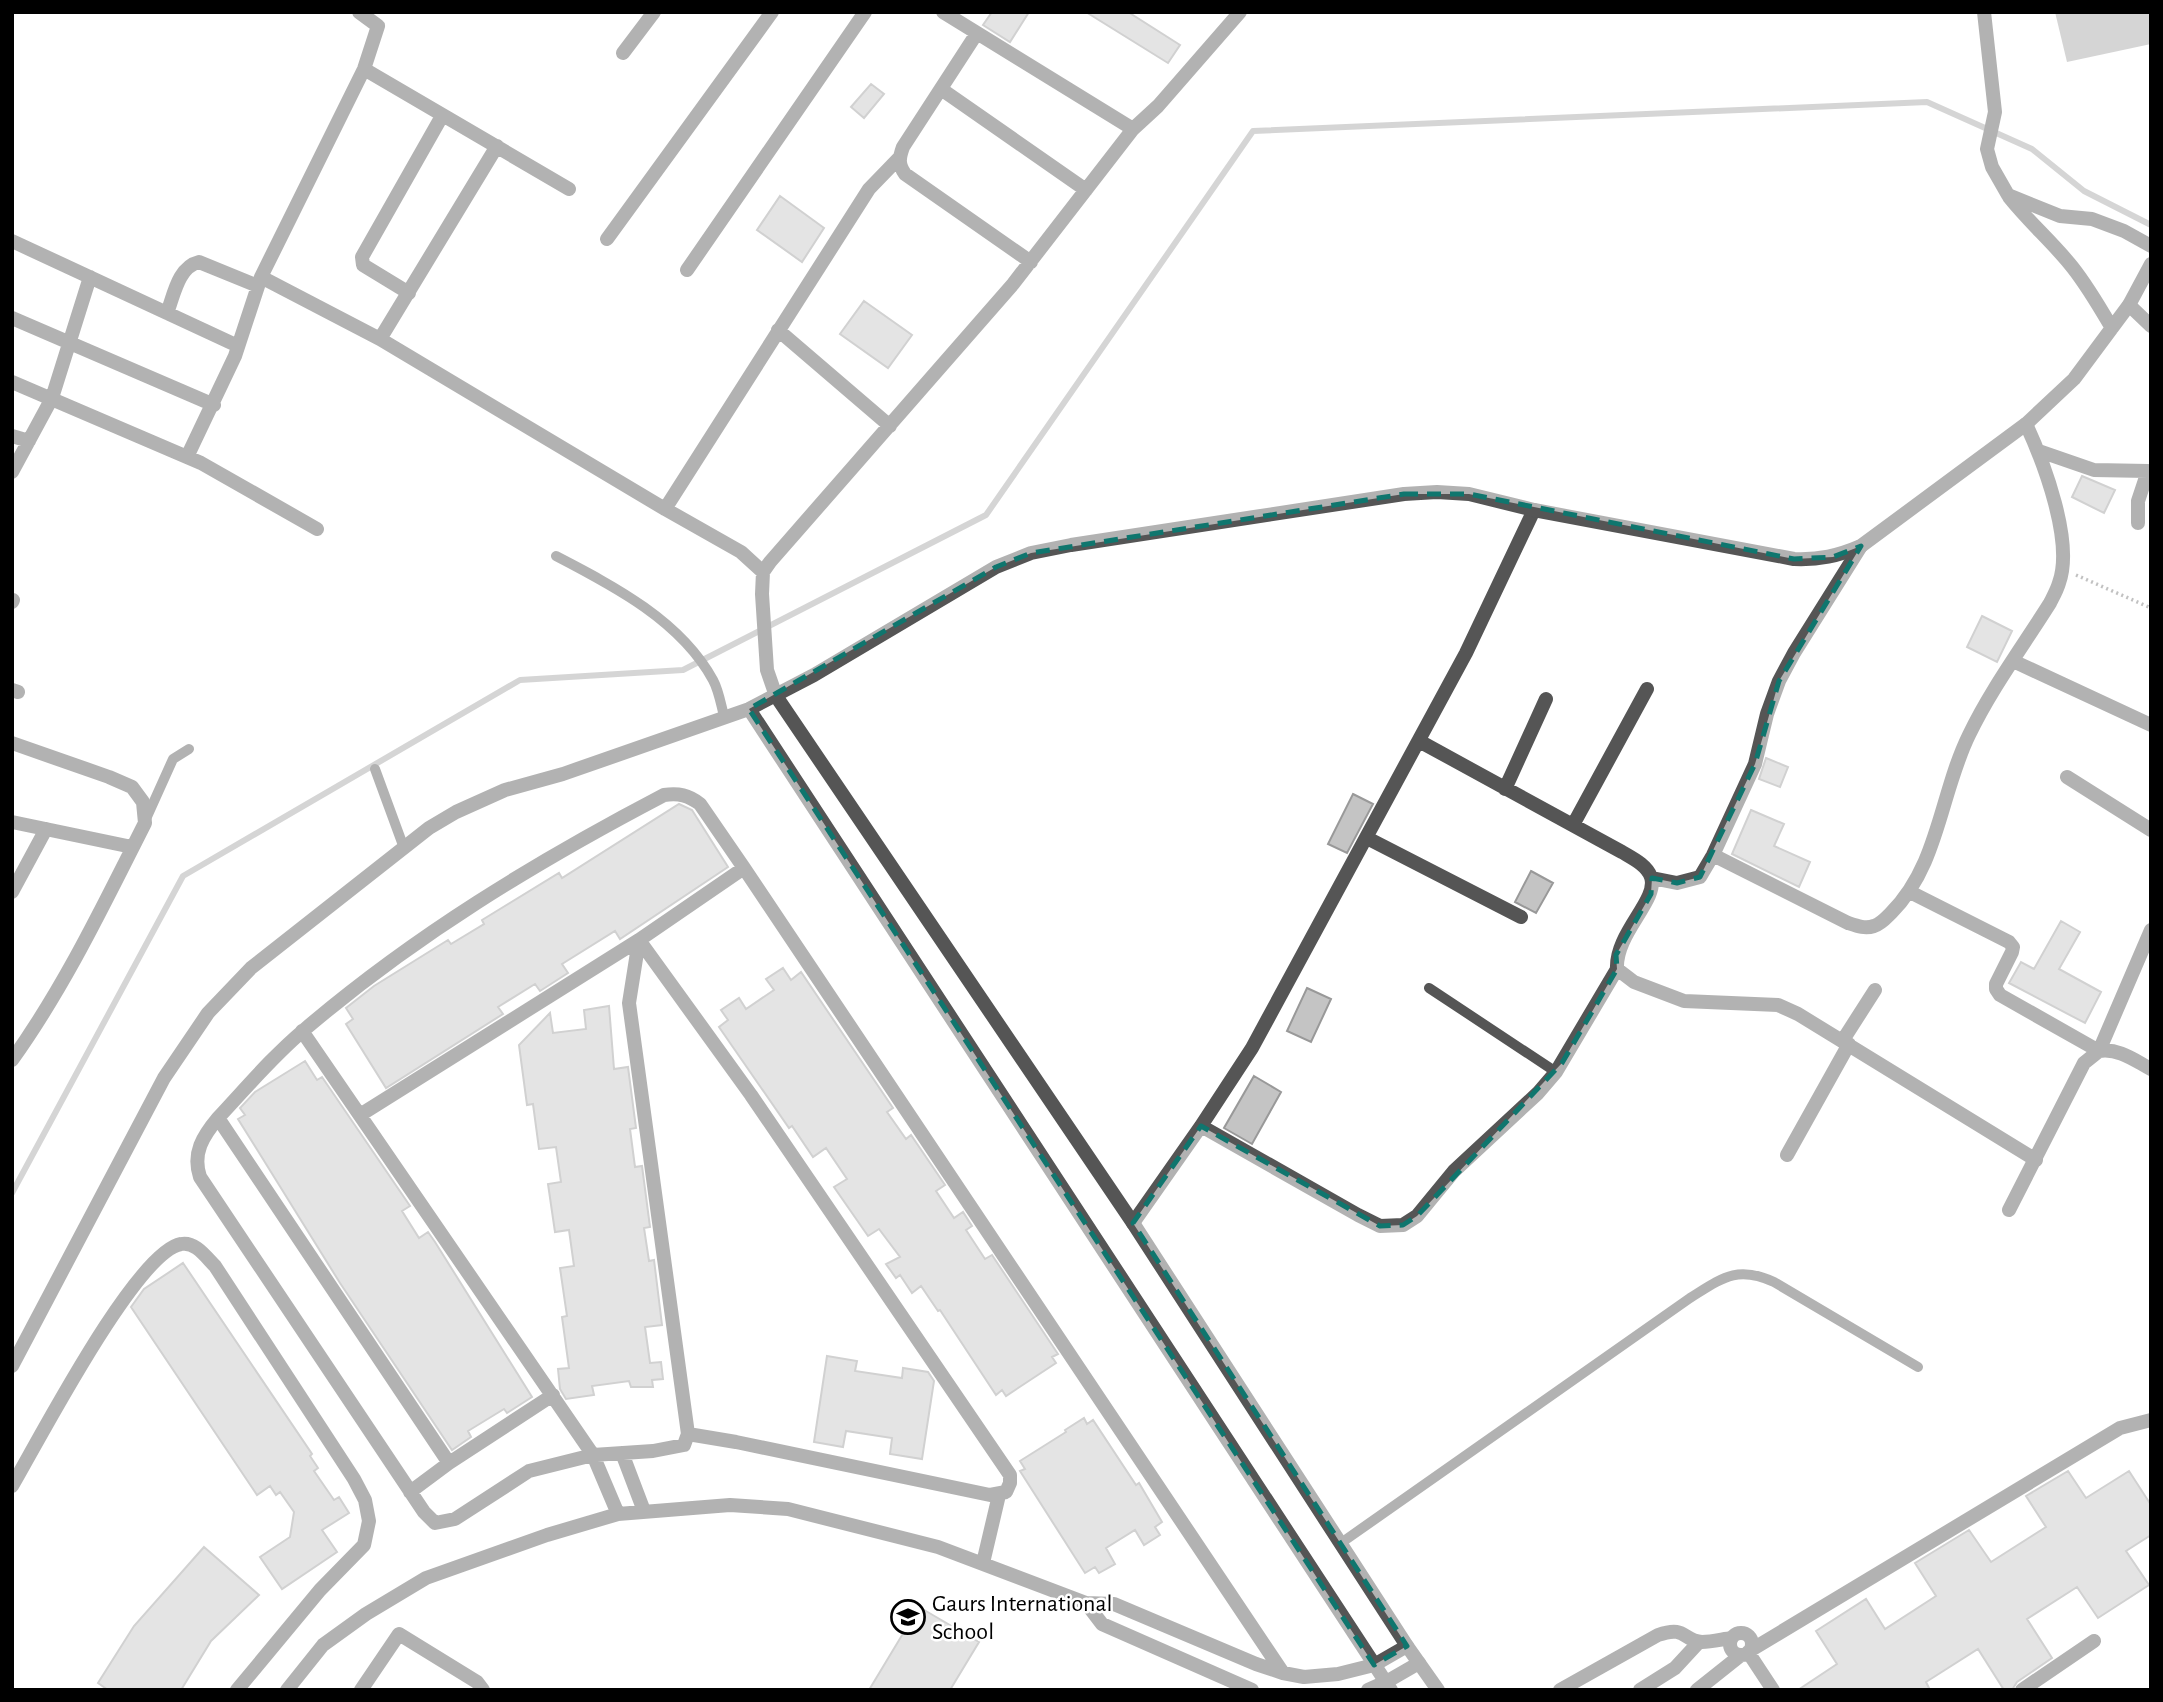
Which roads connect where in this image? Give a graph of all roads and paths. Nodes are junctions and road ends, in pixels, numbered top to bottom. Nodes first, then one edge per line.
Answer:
1 (359, 12) edge
2 (654, 12) edge
3 (772, 12) edge
4 (866, 12) edge
5 (943, 12) edge
6 (1240, 12) edge
7 (1984, 12) edge
8 (977, 33) junction
9 (623, 53) dead end
10 (363, 69) junction
11 (941, 89) junction
12 (442, 117) junction
13 (1133, 129) junction
14 (497, 146) junction
15 (899, 158) junction
16 (569, 189) dead end
17 (1086, 190) junction
18 (2008, 195) junction
19 (607, 239) dead end
20 (12, 241) edge
21 (2151, 246) edge
22 (1031, 262) junction
23 (2151, 264) edge
24 (687, 270) dead end
25 (90, 277) junction
26 (259, 282) junction
27 (409, 293) junction
28 (2129, 305) junction
29 (167, 313) junction
30 (12, 318) edge
31 (2151, 326) edge
32 (2112, 328) junction
33 (778, 330) junction
34 (380, 339) junction
35 (69, 341) junction
36 (238, 346) junction
37 (12, 382) edge
38 (52, 398) junction
39 (214, 405) junction
40 (2026, 424) junction
41 (890, 426) junction
42 (12, 436) edge
43 (29, 441) junction
44 (2039, 451) junction
45 (187, 457) junction
46 (2149, 469) edge
47 (12, 472) edge
48 (665, 509) junction
49 (1534, 510) junction
50 (2138, 523) dead end
51 (317, 529) dead end
52 (1861, 546) junction
53 (556, 556) dead end
54 (2062, 569) junction
55 (763, 572) junction
56 (2151, 608) edge
57 (2014, 661) junction
58 (1647, 689) dead end
59 (776, 696) junction
60 (1546, 699) dead end
61 (749, 709) junction
62 (724, 716) junction
63 (2151, 725) edge
64 (1419, 741) junction
65 (12, 743) edge
66 (189, 749) dead end
67 (375, 769) dead end
68 (2067, 777) dead end
69 (1504, 789) junction
70 (12, 822) edge
71 (145, 823) junction
72 (1573, 825) junction
73 (46, 830) junction
74 (2151, 830) edge
75 (1367, 838) junction
76 (132, 847) junction
77 (404, 848) junction
78 (1713, 855) junction
79 (744, 868) junction
80 (1652, 878) junction
81 (12, 892) edge
82 (1910, 892) junction
83 (1521, 917) dead end
84 (2151, 930) edge
85 (639, 940) junction
86 (1617, 969) junction
87 (1429, 988) dead end
88 (1875, 990) dead end
89 (302, 1031) junction
90 (1846, 1042) junction
91 (2099, 1051) junction
92 (12, 1060) edge
93 (2151, 1069) edge
94 (1556, 1072) junction
95 (360, 1115) junction
96 (218, 1118) junction
97 (1201, 1126) junction
98 (1787, 1155) dead end
99 (2036, 1160) junction
100 (2009, 1210) dead end
101 (1133, 1223) junction
102 (12, 1366) edge
103 (1918, 1367) dead end
104 (553, 1395) junction
105 (2151, 1420) edge
106 (688, 1434) junction
107 (622, 1453) junction
108 (593, 1455) junction
109 (449, 1463) junction
110 (12, 1486) edge
111 (410, 1492) junction
112 (999, 1495) junction
113 (644, 1511) junction
114 (618, 1514) junction
115 (1341, 1543) junction
116 (983, 1563) junction
117 (1086, 1602) junction
118 (2094, 1641) dead end
119 (1699, 1642) junction
120 (1407, 1646) junction
121 (1747, 1652) junction
122 (1419, 1663) junction
123 (1374, 1665) junction
124 (1283, 1673) junction
125 (1389, 1686) edge
126 (237, 1690) edge
127 (287, 1690) edge
128 (361, 1690) edge
129 (483, 1690) edge
130 (1252, 1690) edge
131 (1367, 1690) edge
132 (1438, 1690) edge
133 (1560, 1690) edge
134 (1640, 1690) edge
135 (1696, 1690) edge
136 (1773, 1690) edge
137 (2022, 1690) edge

1 - 10 street
2 - 9 street
3 - 19 street
4 - 24 street
5 - 8 street
6 - 13 street
7 - 18 street
8 - 11 street
8 - 13 street
10 - 12 street
10 - 26 street
11 - 15 street
11 - 17 street
12 - 14 street
12 - 27 street
13 - 17 street
14 - 16 street
14 - 27 street
15 - 22 street
15 - 33 street
17 - 22 street
18 - 21 street
18 - 32 street
20 - 25 street
22 - 41 street
23 - 28 street
25 - 29 street
25 - 35 street
26 - 29 street
26 - 34 street
26 - 36 street
27 - 34 street
28 - 31 street
28 - 32 street
29 - 36 street
30 - 35 street
32 - 40 street
33 - 41 street
33 - 48 street
34 - 48 street
35 - 38 street
35 - 39 street
36 - 39 street
37 - 38 street
38 - 43 street
38 - 45 street
39 - 45 street
40 - 44 street
40 - 52 street
41 - 55 street
42 - 43 street
43 - 47 street
44 - 46 street
44 - 54 street
45 - 51 street
46 - 50 street
48 - 55 street
49 - 52 street
49 - 59 street
49 - 64 street
52 - 78 street
53 - 62 lane
54 - 56 path
54 - 57 street
55 - 59 street
57 - 63 street
57 - 82 street
58 - 72 street
59 - 61 street
59 - 101 street
60 - 69 street
61 - 62 street
61 - 123 street
62 - 77 street
64 - 69 street
64 - 75 street
65 - 71 street
66 - 71 lane
67 - 77 lane
68 - 74 street
69 - 72 street
70 - 73 street
71 - 76 street
72 - 80 street
73 - 76 street
73 - 81 street
75 - 83 street
75 - 97 street
76 - 92 street
77 - 102 street
78 - 80 street
78 - 82 street
79 - 85 street
79 - 89 street
79 - 124 street
80 - 86 street
82 - 91 street
84 - 91 street
85 - 95 street
85 - 106 street
85 - 112 street
86 - 90 street
86 - 94 street
87 - 94 lane
88 - 90 street
89 - 95 street
89 - 96 street
90 - 98 street
90 - 99 street
91 - 93 street
91 - 99 street
94 - 97 street
95 - 104 street
96 - 109 street
96 - 111 street
97 - 101 street
99 - 100 street
101 - 115 street
103 - 115 lane
104 - 108 street
104 - 109 street
105 - 121 street
106 - 107 street
106 - 112 street
107 - 108 street
107 - 113 street
108 - 111 street
108 - 114 street
109 - 111 street
110 - 126 street
112 - 116 street
113 - 114 street
113 - 116 street
114 - 127 street
115 - 120 street
116 - 117 street
117 - 124 street
117 - 130 street
118 - 137 street
119 - 121 street
119 - 133 street
119 - 134 street
120 - 122 street
120 - 123 street
121 - 135 street
121 - 136 street
122 - 125 street
122 - 132 street
123 - 124 street
123 - 125 street
125 - 131 street
128 - 129 street

